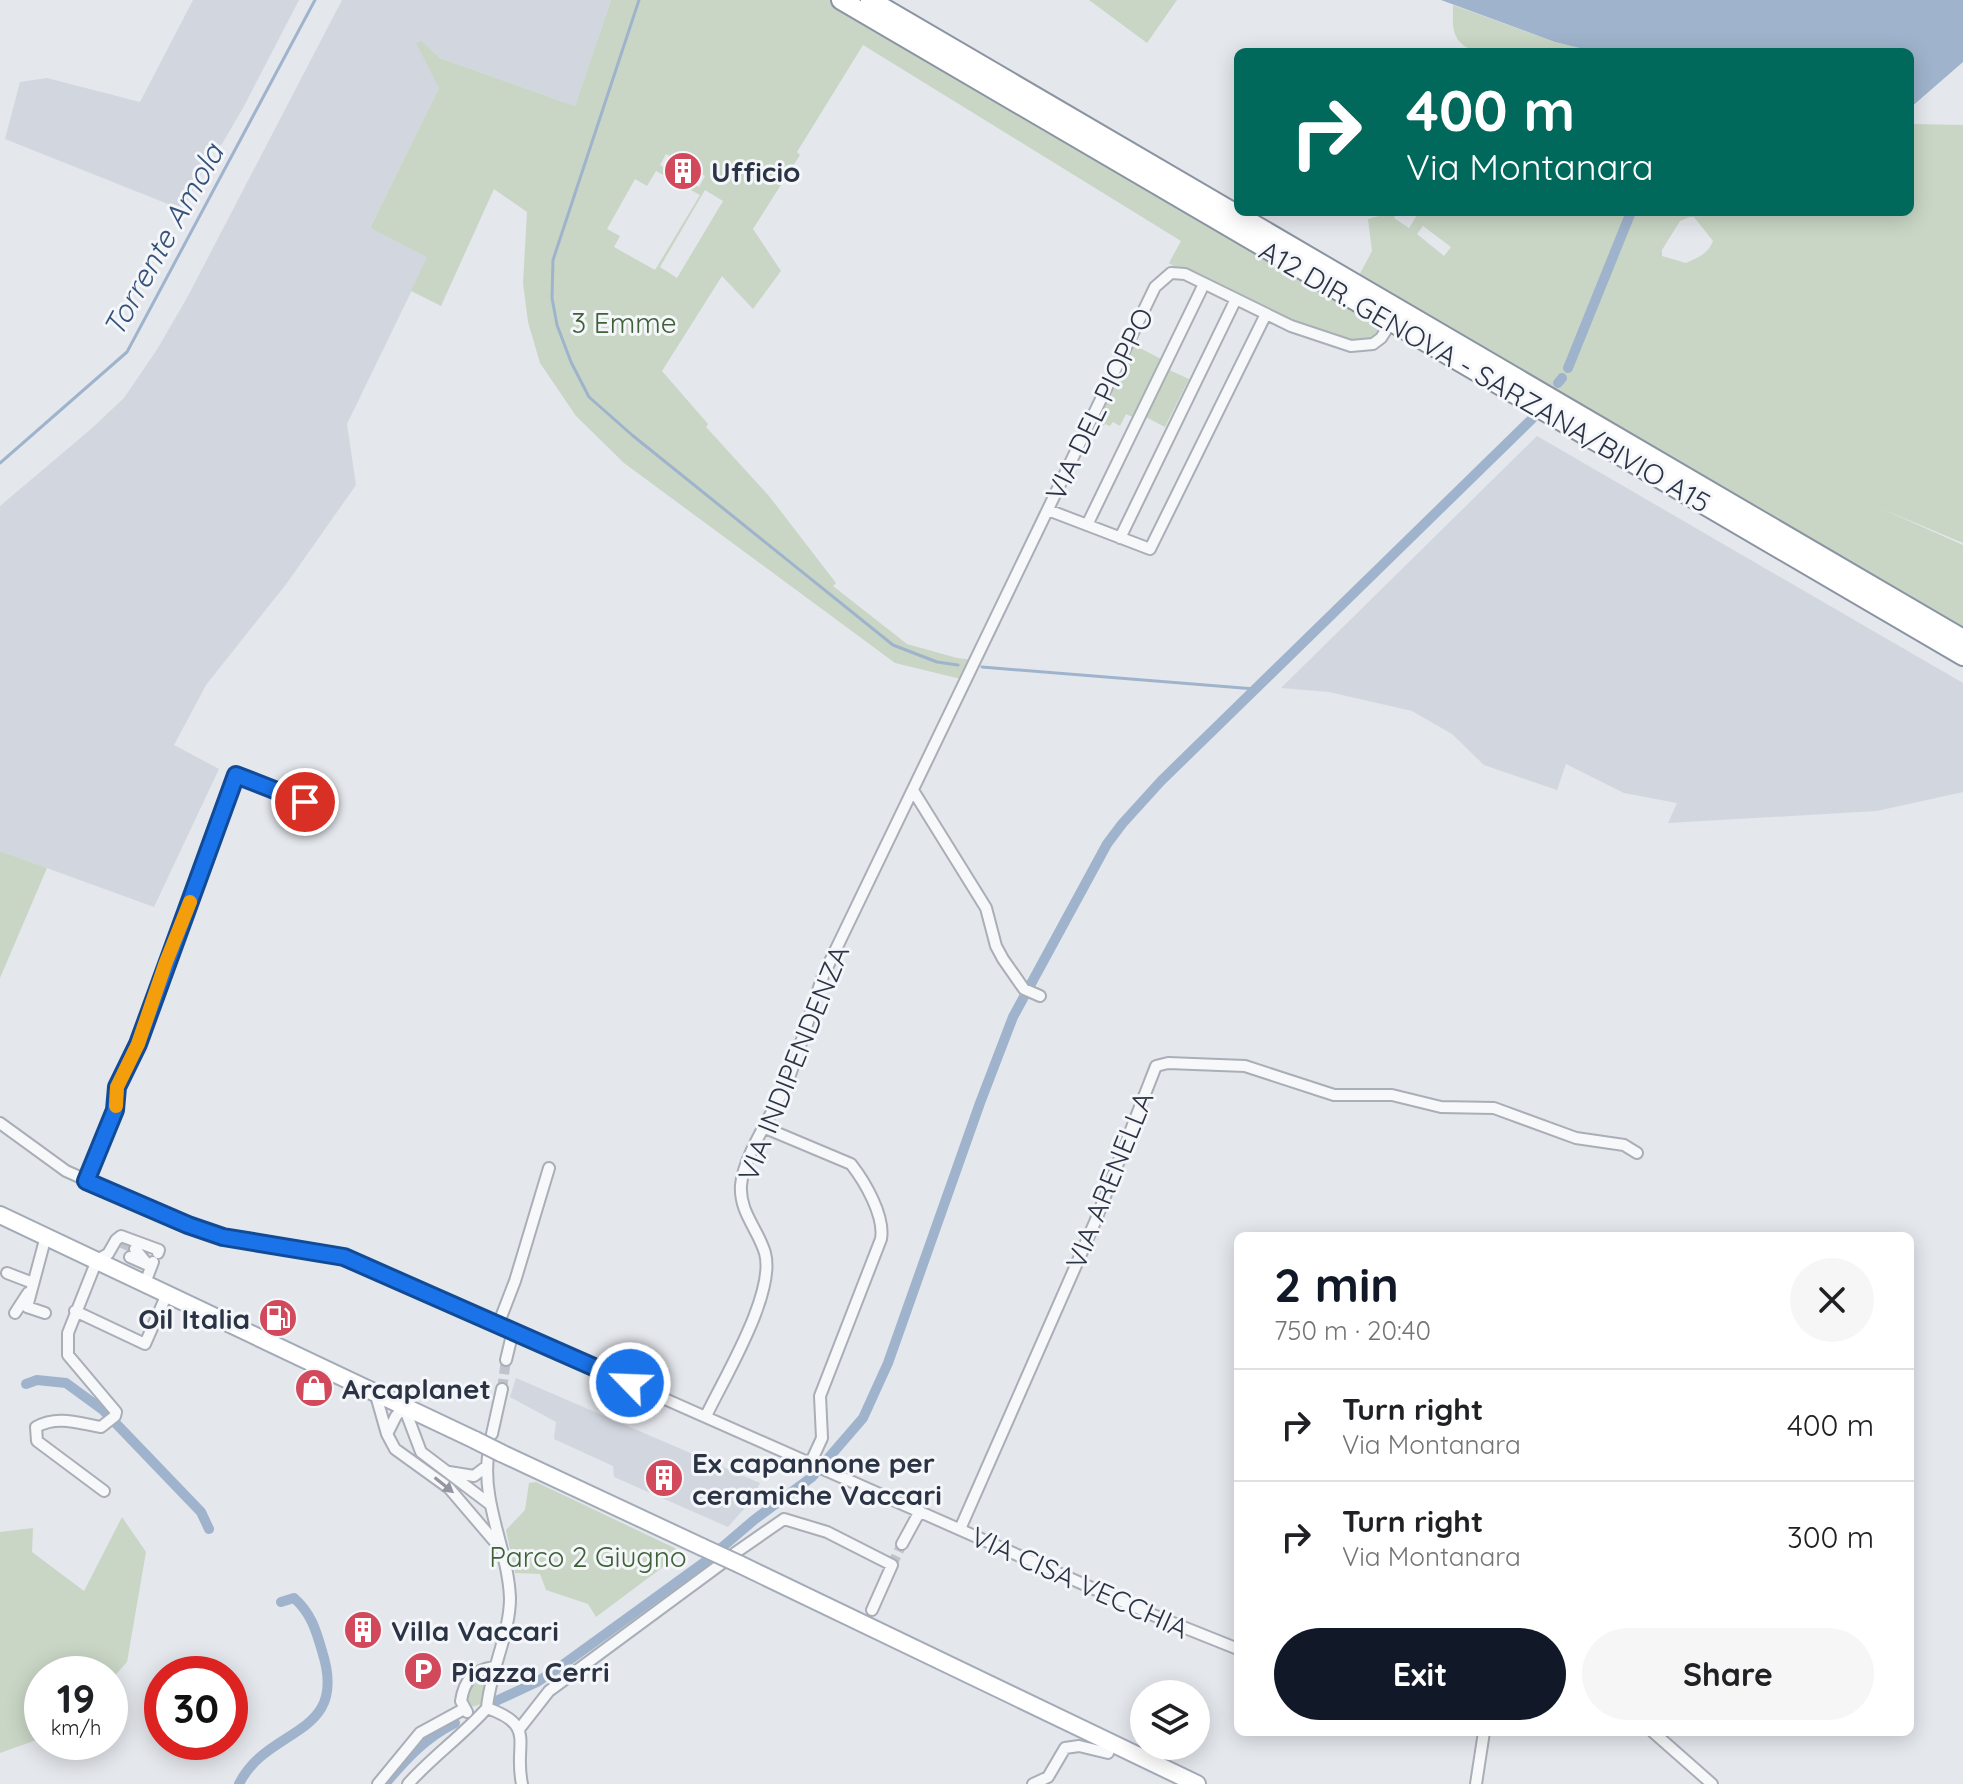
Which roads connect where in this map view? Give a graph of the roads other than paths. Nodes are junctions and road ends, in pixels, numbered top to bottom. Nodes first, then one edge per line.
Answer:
1 (841, 0) edge
2 (870, 0) edge
3 (1234, 213) edge
4 (1239, 216) edge
5 (1204, 284) junction
6 (1236, 299) junction
7 (1266, 314) junction
8 (1390, 324) dead end
9 (1048, 510) junction
10 (1087, 525) junction
11 (1120, 538) junction
12 (1963, 639) edge
13 (1963, 656) edge
14 (929, 760) joint
15 (914, 792) junction
16 (305, 802) dead end
17 (1032, 993) dead end
18 (0, 1123) edge
19 (763, 1127) junction
20 (1637, 1153) dead end
21 (549, 1168) dead end
22 (86, 1181) junction
23 (0, 1215) edge
24 (46, 1236) junction
25 (120, 1247) junction
26 (154, 1260) junction
27 (7, 1273) dead end
28 (145, 1283) junction
29 (32, 1286) junction
30 (167, 1294) junction
31 (75, 1311) junction
32 (15, 1313) dead end
33 (45, 1313) dead end
34 (498, 1325) junction
35 (513, 1331) junction
36 (506, 1360) tunnel mouth
37 (502, 1389) tunnel mouth
38 (375, 1392) junction
39 (404, 1407) junction
40 (706, 1416) junction
41 (433, 1420) junction
42 (387, 1434) junction
43 (492, 1434) dead end
44 (415, 1436) junction
45 (492, 1458) junction
46 (814, 1464) junction
47 (445, 1471) junction
48 (104, 1491) dead end
49 (491, 1505) junction
50 (920, 1511) junction
51 (470, 1512) junction
52 (960, 1529) junction
53 (902, 1544) tunnel mouth
54 (502, 1551) junction
55 (737, 1558) junction
56 (721, 1564) dead end
57 (872, 1610) dead end
58 (1234, 1647) edge
59 (494, 1667) junction
60 (487, 1708) junction
61 (464, 1709) junction
62 (476, 1721) junction
63 (520, 1728) junction
64 (1483, 1736) edge
65 (1658, 1736) edge
66 (1111, 1743) junction
67 (378, 1784) edge
68 (408, 1784) edge
69 (522, 1784) edge
70 (1033, 1784) edge
71 (1197, 1784) edge
72 (1476, 1784) edge
73 (1712, 1784) edge

1 - 13 highway, A12 DIR. GENOVA - SARZANA/BIVIO A15
2 - 3 highway
4 - 12 highway
5 - 6 street, VIA DEL PIOPPO
5 - 9 street, VIA DEL PIOPPO
5 - 10 street
6 - 7 street, VIA DEL PIOPPO
6 - 11 street
7 - 8 street, VIA DEL PIOPPO
7 - 11 street
9 - 10 street
9 - 14 street, VIA DEL PIOPPO
10 - 11 street
14 - 15 street, VIA INDIPENDENZA
15 - 17 street
15 - 19 street, VIA INDIPENDENZA
16 - 22 street
18 - 22 street, VIA CISA VECCHIA
19 - 40 street, VIA INDIPENDENZA
19 - 46 street
20 - 52 street, VIA ARENELLA
21 - 34 street
22 - 34 street, VIA CISA VECCHIA
23 - 24 main road
24 - 25 main road
24 - 29 street
25 - 26 street
25 - 26 street
25 - 28 main road
25 - 31 street
26 - 28 street
27 - 29 street
28 - 30 main road
29 - 32 street
29 - 33 street
30 - 31 street
30 - 38 main road
31 - 48 street
34 - 35 street, VIA CISA VECCHIA
35 - 36 street
35 - 40 street, VIA CISA VECCHIA
37 - 43 street
38 - 39 main road
38 - 42 street
39 - 41 main road
39 - 42 street
39 - 44 street
40 - 46 street, VIA CISA VECCHIA
41 - 44 street
41 - 45 main road, bridge
42 -> 51 street
44 - 47 street
45 - 47 street
45 - 49 street
45 - 55 main road, bridge
46 - 50 street, VIA CISA VECCHIA
47 - 49 street
49 - 51 street
49 - 54 street
50 - 52 street, VIA CISA VECCHIA
50 - 53 street
51 - 54 street
52 - 58 street, VIA CISA VECCHIA
54 - 59 street
55 - 57 street
55 - 66 main road
56 - 63 street
59 - 60 street
59 - 61 street
60 - 62 street
60 - 63 street
61 - 62 street
61 - 67 street
62 - 68 street
63 - 69 street
64 - 72 street
65 - 73 street
66 - 70 street
66 - 71 main road

